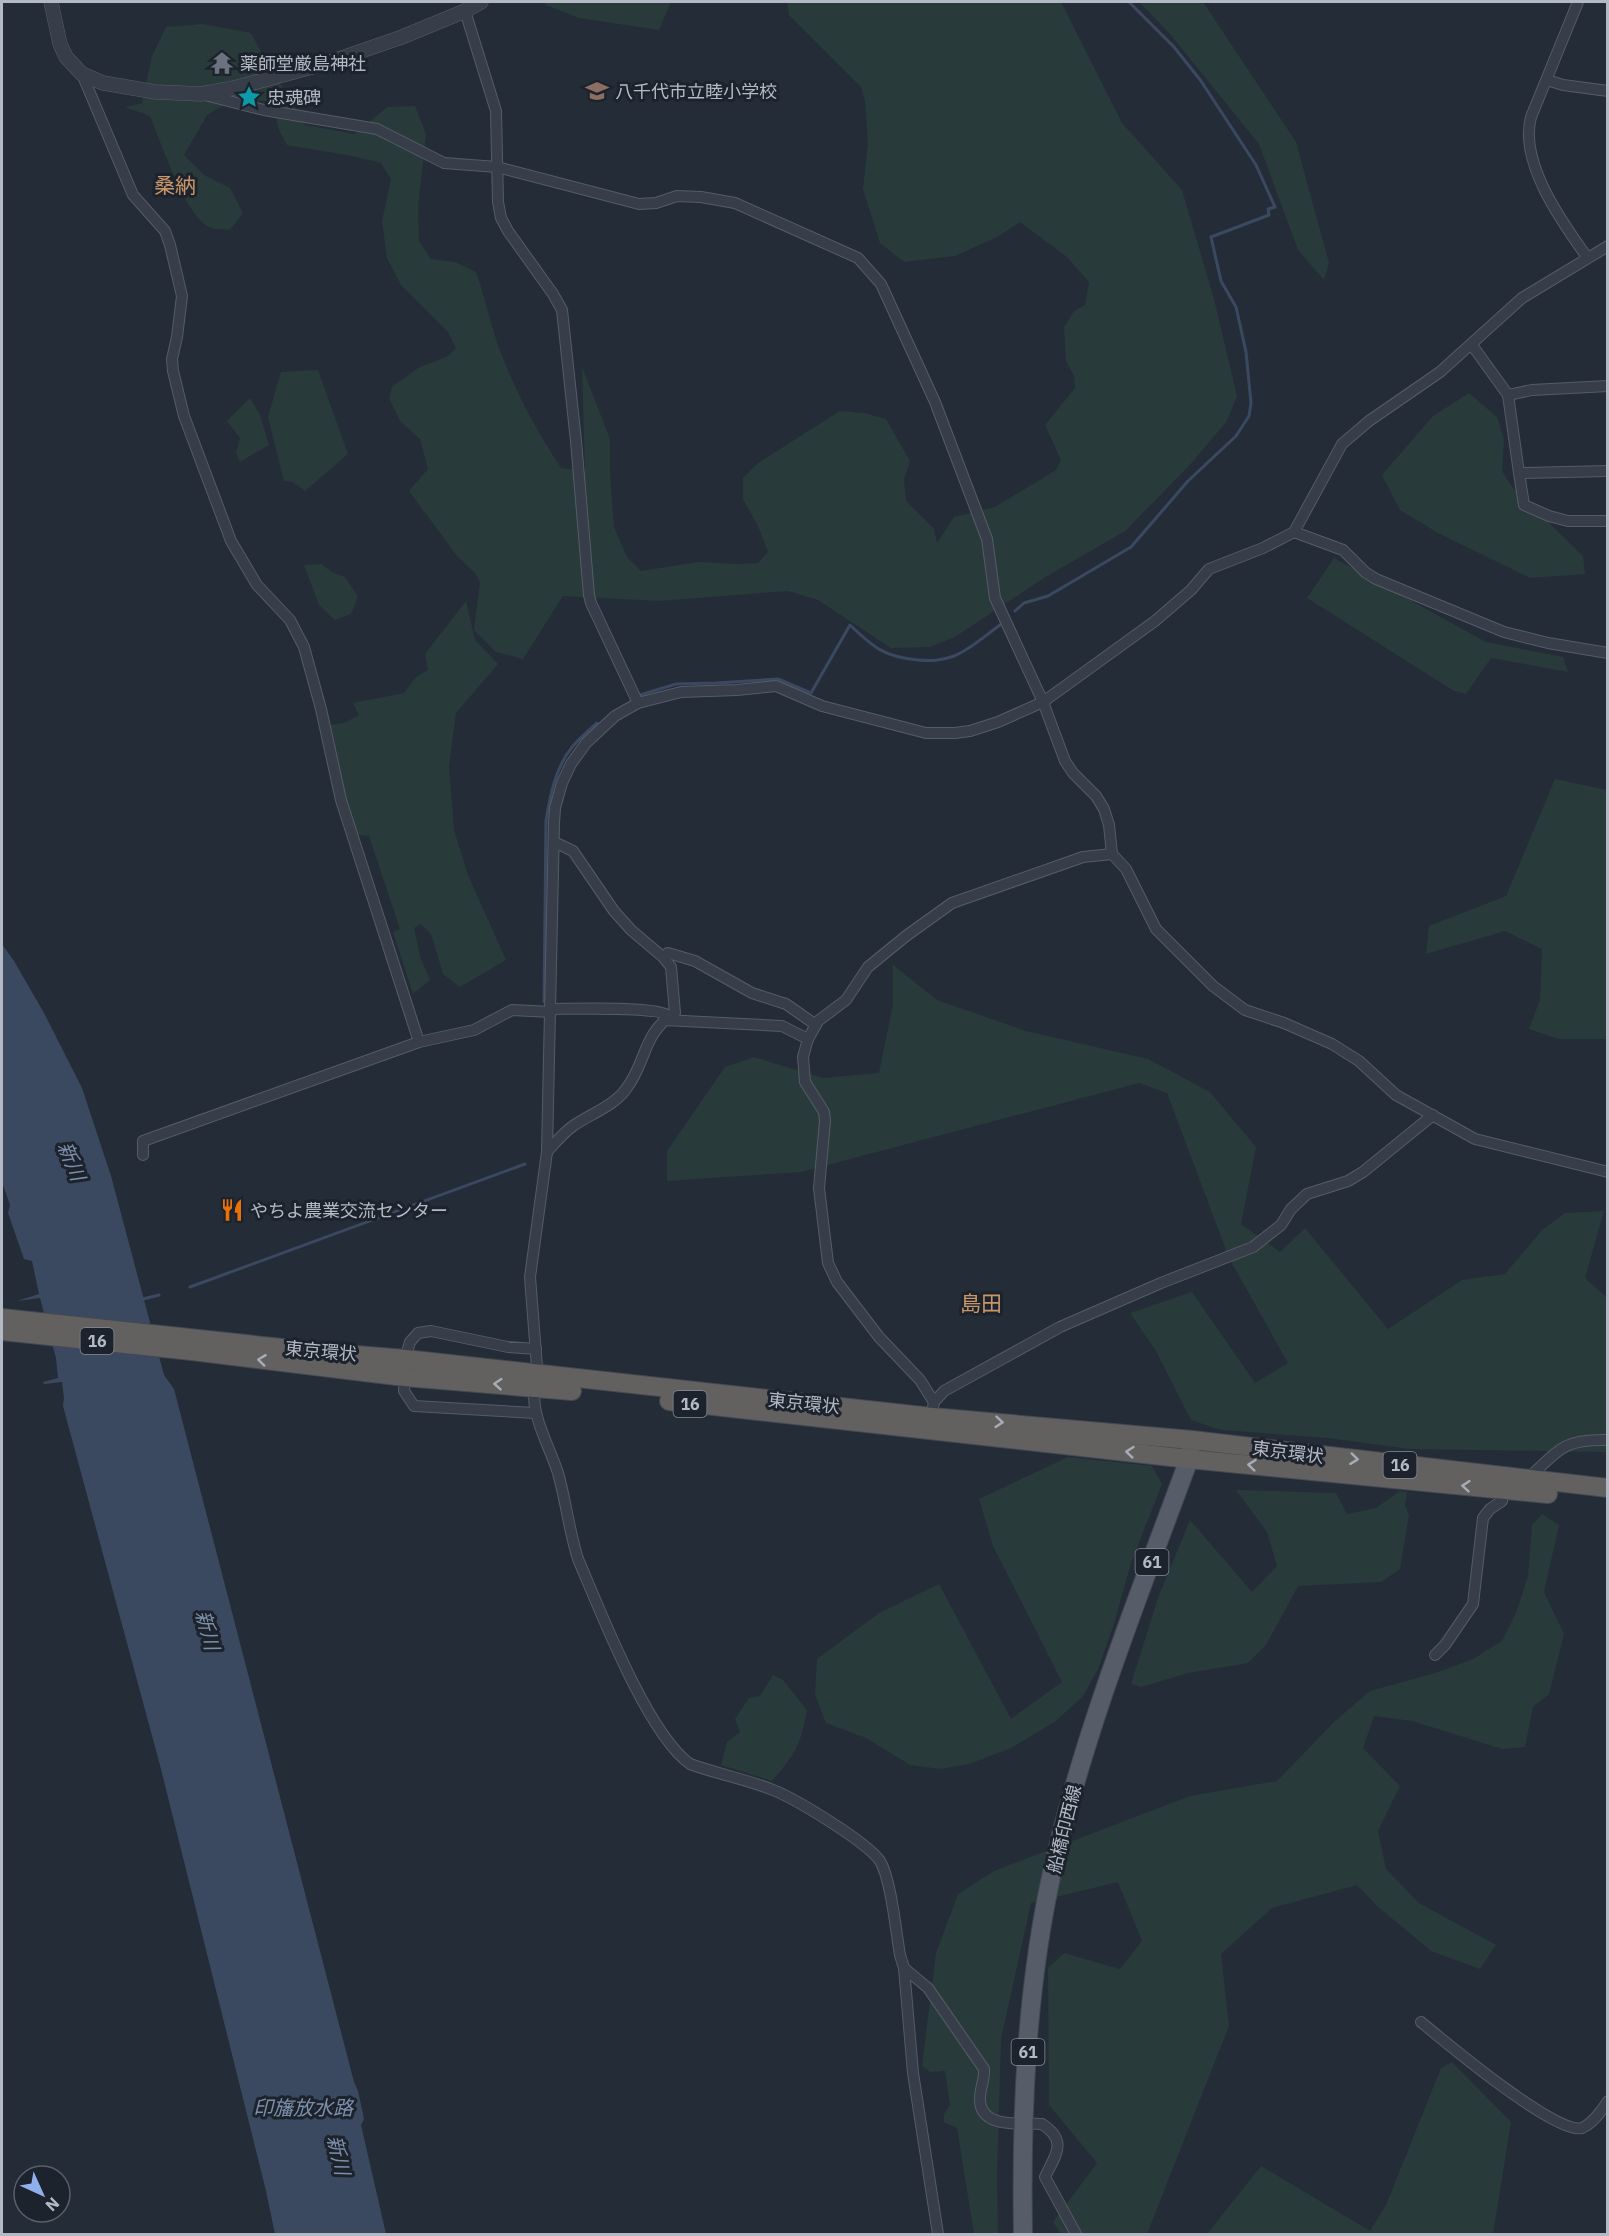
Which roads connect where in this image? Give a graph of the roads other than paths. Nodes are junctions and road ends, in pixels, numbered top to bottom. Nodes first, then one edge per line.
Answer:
1 (51, 2) edge
2 (481, 2) edge
3 (1578, 2) edge
4 (465, 11) junction
5 (82, 74) junction
6 (1547, 80) junction
7 (1608, 91) edge
8 (201, 94) junction
9 (497, 167) junction
10 (1608, 246) edge
11 (1587, 257) junction
12 (1472, 345) junction
13 (1608, 386) edge
14 (1508, 395) junction
15 (1608, 471) edge
16 (1519, 473) junction
17 (1608, 521) edge
18 (1294, 532) junction
19 (1608, 653) edge
20 (1044, 702) junction
21 (638, 704) junction
22 (554, 842) junction
23 (1112, 854) junction
24 (663, 957) junction
25 (551, 1010) junction
26 (667, 1018) junction
27 (816, 1025) junction
28 (808, 1039) junction
29 (419, 1042) junction
30 (1433, 1115) junction
31 (547, 1152) junction
32 (143, 1155) dead end
33 (1608, 1172) edge
34 (2, 1317) edge
35 (2, 1331) edge
36 (191, 1345) junction
37 (536, 1349) junction
38 (405, 1359) junction
39 (537, 1367) dead end
40 (405, 1377) junction
41 (534, 1397) dead end
42 (791, 1408) junction
43 (933, 1409) junction
44 (535, 1413) junction
45 (955, 1425) junction
46 (1608, 1440) edge
47 (1190, 1450) junction
48 (1534, 1473) dead end
49 (1608, 1488) edge
50 (1502, 1500) dead end
51 (1608, 1500) edge
52 (1435, 1655) dead end
53 (904, 1968) junction
54 (1421, 2022) dead end
55 (1608, 2101) edge
56 (1024, 2123) junction
57 (938, 2235) edge
58 (1023, 2235) edge
59 (1076, 2235) edge

1 - 5 street
2 - 4 street
3 - 6 street
4 - 8 street
4 - 9 street
5 - 8 street
5 - 29 street
6 - 7 street
6 - 11 street
8 - 9 street
9 - 20 street
9 - 21 street
10 - 11 street
11 - 12 street
12 - 14 street
12 - 18 street
13 - 14 street
14 - 16 street
15 - 16 street
16 - 17 street
18 - 19 street
18 - 20 street
20 - 21 street
20 - 23 street
21 - 22 street
22 - 24 street
22 - 25 street
23 - 27 street
23 - 30 street
24 - 26 street
24 - 27 street
25 - 26 street
25 - 29 street
25 - 31 street
26 - 28 street
26 - 31 street
27 - 28 street
28 - 43 street
29 - 32 street
30 - 33 street
30 - 43 street
31 - 37 street
34 - 36 highway, 東京環状 / 16
35 - 36 highway, 東京環状 / 16
36 - 38 highway, 東京環状 / 16
40 -> 36 highway, 東京環状 / 16
37 - 38 street
37 - 39 street
38 - 42 highway, 東京環状 / 16
42 -> 40 highway, 東京環状 / 16
40 - 44 street
41 - 44 street
42 - 43 highway, 東京環状 / 16
42 - 45 highway, 東京環状 / 16
43 - 45 highway, 東京環状 / 16
44 - 53 street
45 - 47 highway, 東京環状 / 16
46 - 48 street
47 -> 49 highway, 東京環状 / 16
51 -> 47 highway, 東京環状 / 16
47 - 56 main road, 船橋印西線 / 61
50 - 52 street
53 - 56 street
53 - 57 street
54 - 55 street
56 - 58 main road, 船橋印西線 / 61
56 - 59 street

